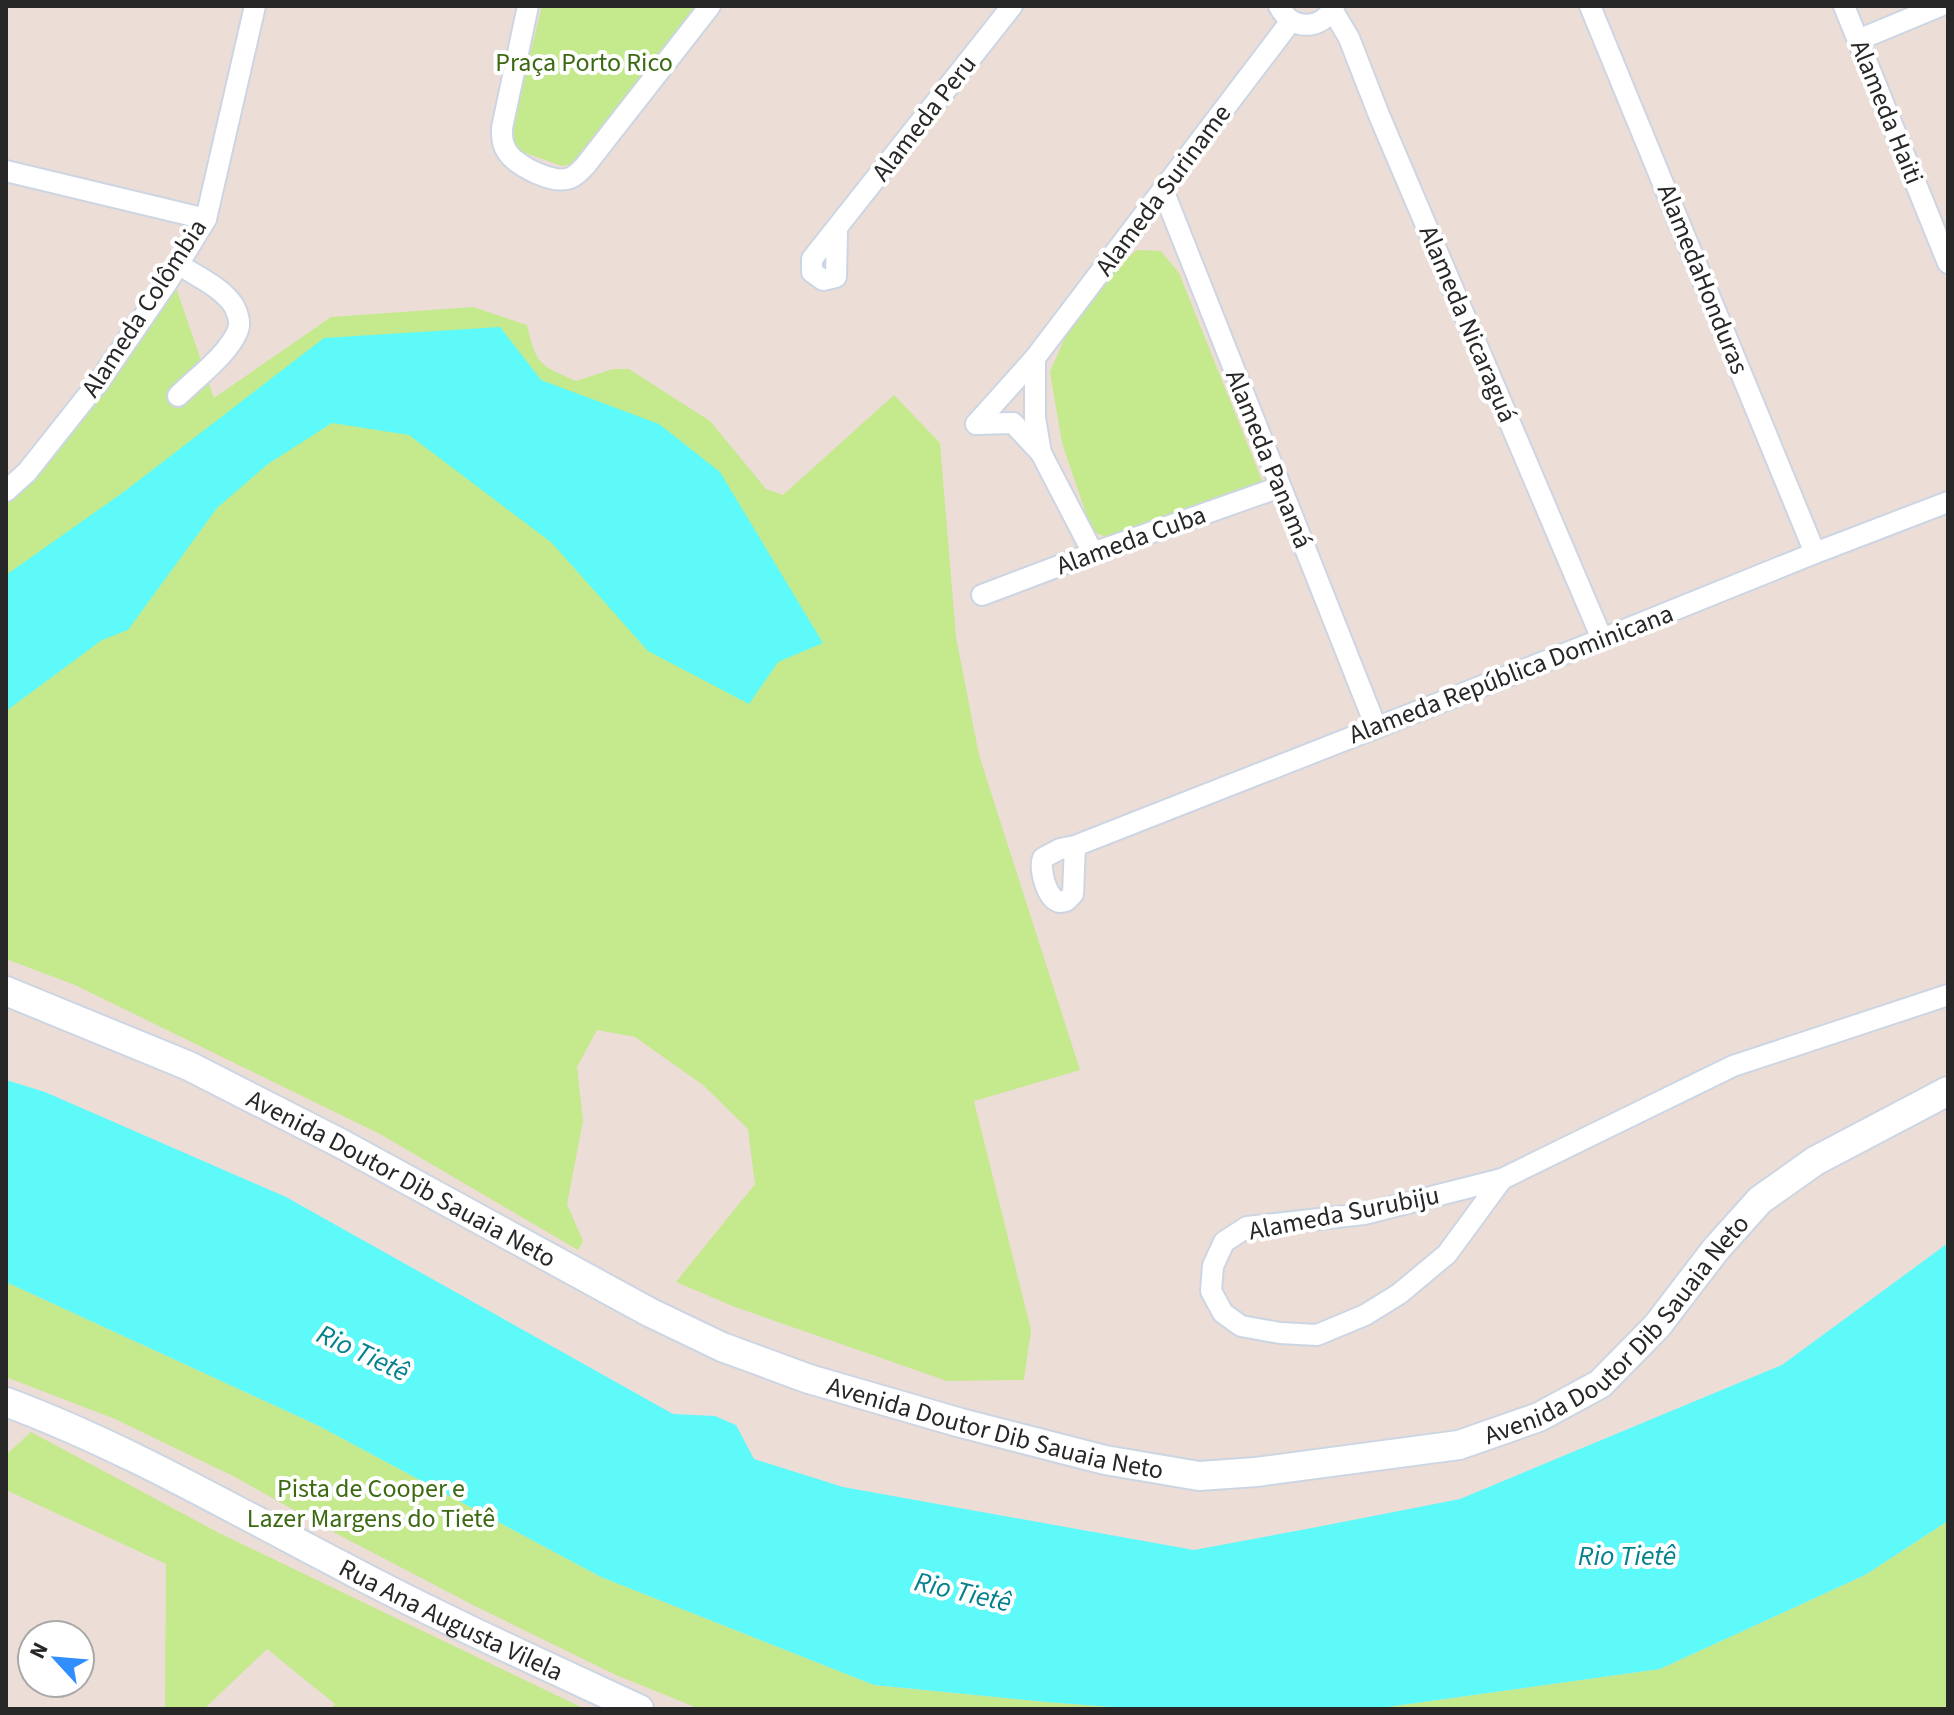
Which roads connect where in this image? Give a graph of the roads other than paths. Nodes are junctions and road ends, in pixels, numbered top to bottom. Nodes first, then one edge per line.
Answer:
1 (255, 6) edge
2 (528, 6) edge
3 (710, 6) edge
4 (1012, 6) edge
5 (1590, 6) edge
6 (1844, 6) edge
7 (1940, 6) edge
8 (1333, 8) edge
9 (1285, 13) edge
10 (1858, 40) junction
11 (6, 171) edge
12 (1163, 190) junction
13 (206, 219) junction
14 (837, 230) dead end
15 (1947, 259) edge
16 (178, 264) junction
17 (1035, 358) junction
18 (178, 396) dead end
19 (1041, 453) junction
20 (1280, 487) junction
21 (6, 491) edge
22 (1948, 502) edge
23 (1093, 553) junction
24 (1815, 553) junction
25 (982, 595) dead end
26 (1602, 639) junction
27 (1376, 727) junction
28 (1075, 846) dead end
29 (6, 991) edge
30 (1948, 995) edge
31 (1948, 1091) edge
32 (1502, 1179) junction
33 (6, 1402) edge
34 (639, 1709) edge

1 - 13 street, Alameda Colômbia
2 - 3 street
4 - 14 street, Alameda Peru
5 - 24 street, AlamedaHonduras
6 - 10 street, Alameda Haiti
7 - 10 street
8 - 9 street
8 - 26 street, Alameda Nicaraguá
9 - 12 street, Alameda Suriname
10 - 15 street, Alameda Haiti
11 - 13 street
12 - 17 street, Alameda Suriname
12 - 20 street, Alameda Panamá
13 - 16 street, Alameda Colômbia
16 - 18 street
16 - 21 street, Alameda Colômbia
17 - 19 street
17 - 19 street, Alameda Suriname
19 - 23 street
20 - 23 street, Alameda Cuba
20 - 27 street, Alameda Panamá
22 - 24 street, Alameda República Dominicana
23 - 25 street, Alameda Cuba
24 - 26 street, Alameda República Dominicana
26 - 27 street, Alameda República Dominicana
27 - 28 street, Alameda República Dominicana
29 - 31 main road, Avenida Doutor Dib Sauaia Neto
30 - 32 street, Alameda Surubiju
32 - 32 street, Alameda Surubiju
33 - 34 main road, Rua Ana Augusta Vilela

